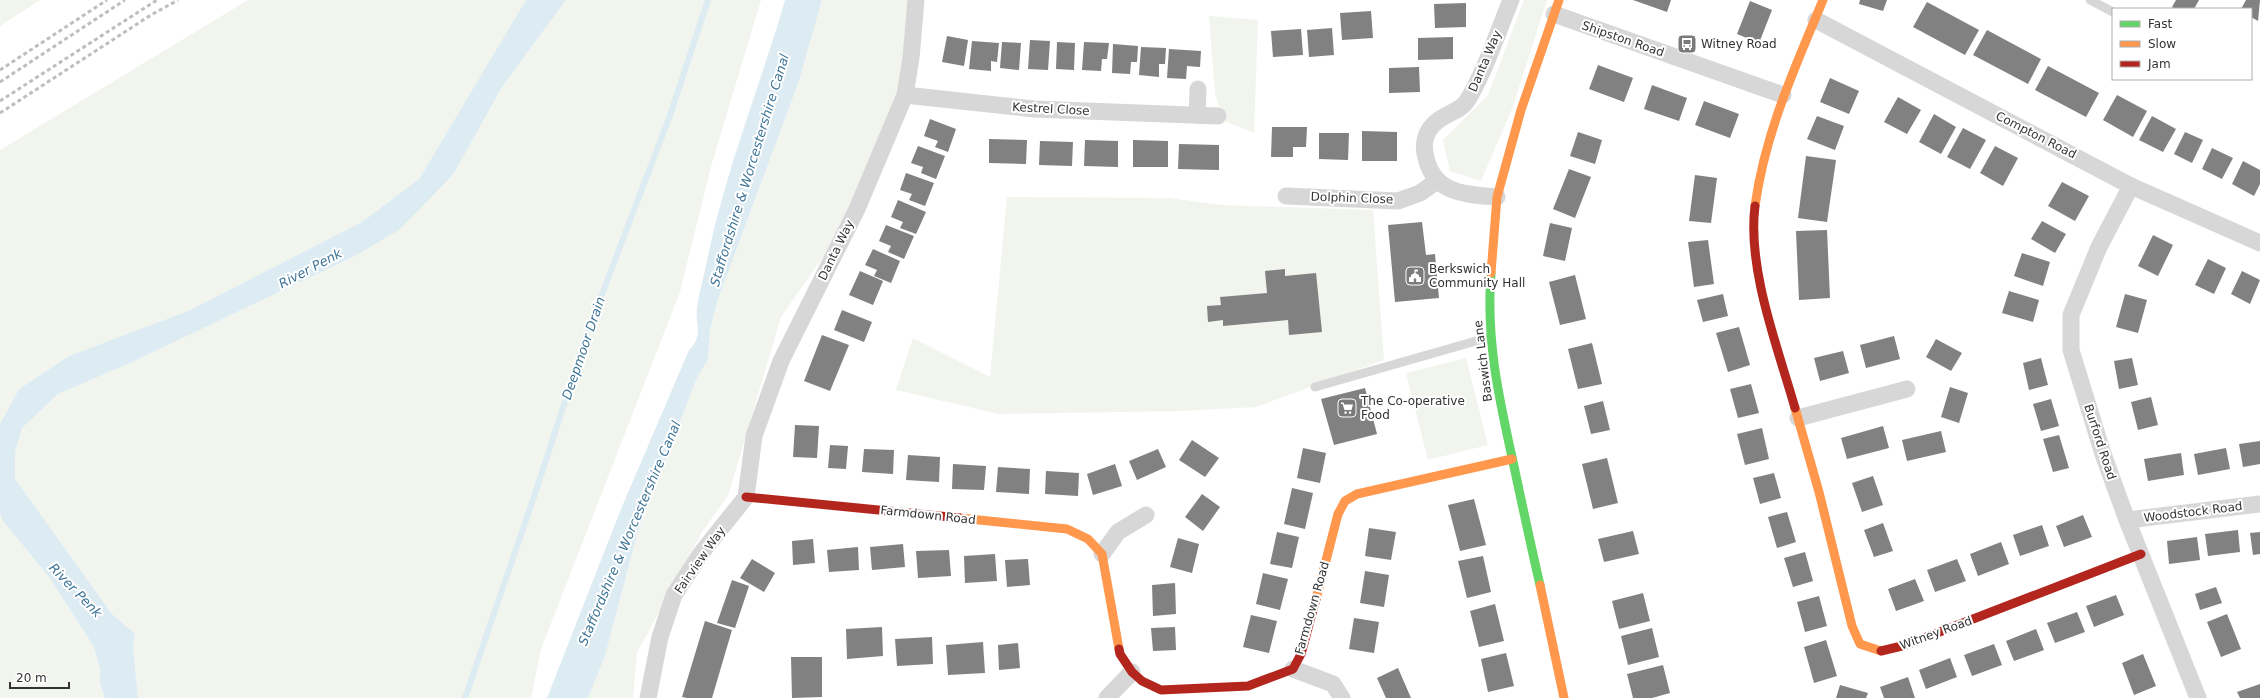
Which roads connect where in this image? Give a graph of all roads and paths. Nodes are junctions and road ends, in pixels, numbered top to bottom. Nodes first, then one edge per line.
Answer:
1 (916, 0) edge
2 (1511, 0) edge
3 (1823, 0) edge
4 (2090, 0) edge
5 (1556, 7) edge
6 (2112, 11) edge
7 (1816, 20) junction
8 (1198, 89) dead end
9 (905, 95) junction
10 (1783, 95) junction
11 (1197, 116) junction
12 (1218, 116) dead end
13 (1437, 181) junction
14 (2131, 186) junction
15 (1286, 196) dead end
16 (1497, 197) junction
17 (2260, 243) edge
18 (1490, 337) junction
19 (1315, 387) dead end
20 (1907, 389) dead end
21 (1798, 418) junction
22 (1512, 460) junction
23 (746, 497) junction
24 (2260, 504) edge
25 (1146, 515) dead end
26 (2127, 520) junction
27 (1102, 554) junction
28 (2140, 554) junction
29 (1293, 669) junction
30 (1132, 672) junction
31 (648, 698) edge
32 (1107, 698) edge
33 (1342, 698) edge
34 (1564, 698) edge
35 (2198, 698) edge

1 - 9 street, Danta Way
2 - 13 street, Danta Way
3 - 7 street, Witney Road
4 - 6 lane
5 - 10 street, Shipston Road
5 - 16 street, Baswich Lane
7 - 10 street, Witney Road
7 - 14 street, Compton Road
8 - 11 street
9 - 11 street, Kestrel Close
9 - 23 street, Danta Way
10 - 21 street, Witney Road
11 - 12 street, Kestrel Close
13 - 15 street, Dolphin Close
13 - 16 street
14 - 17 street, Compton Road
14 - 26 street, Burford Road
16 - 18 street, Baswich Lane
18 - 19 lane
18 - 22 street, Baswich Lane
20 - 21 street
21 - 28 street, Witney Road
22 - 29 street, Farmdown Road
22 - 34 street, Baswich Lane
23 - 27 street, Farmdown Road
23 - 31 street, Fairview Way
24 - 26 street, Woodstock Road
25 - 27 street
26 - 28 street, Burford Road
27 - 30 street, Farmdown Road
28 - 35 street, Burford Road
29 - 30 street, Farmdown Road
29 - 33 street
30 - 32 street

